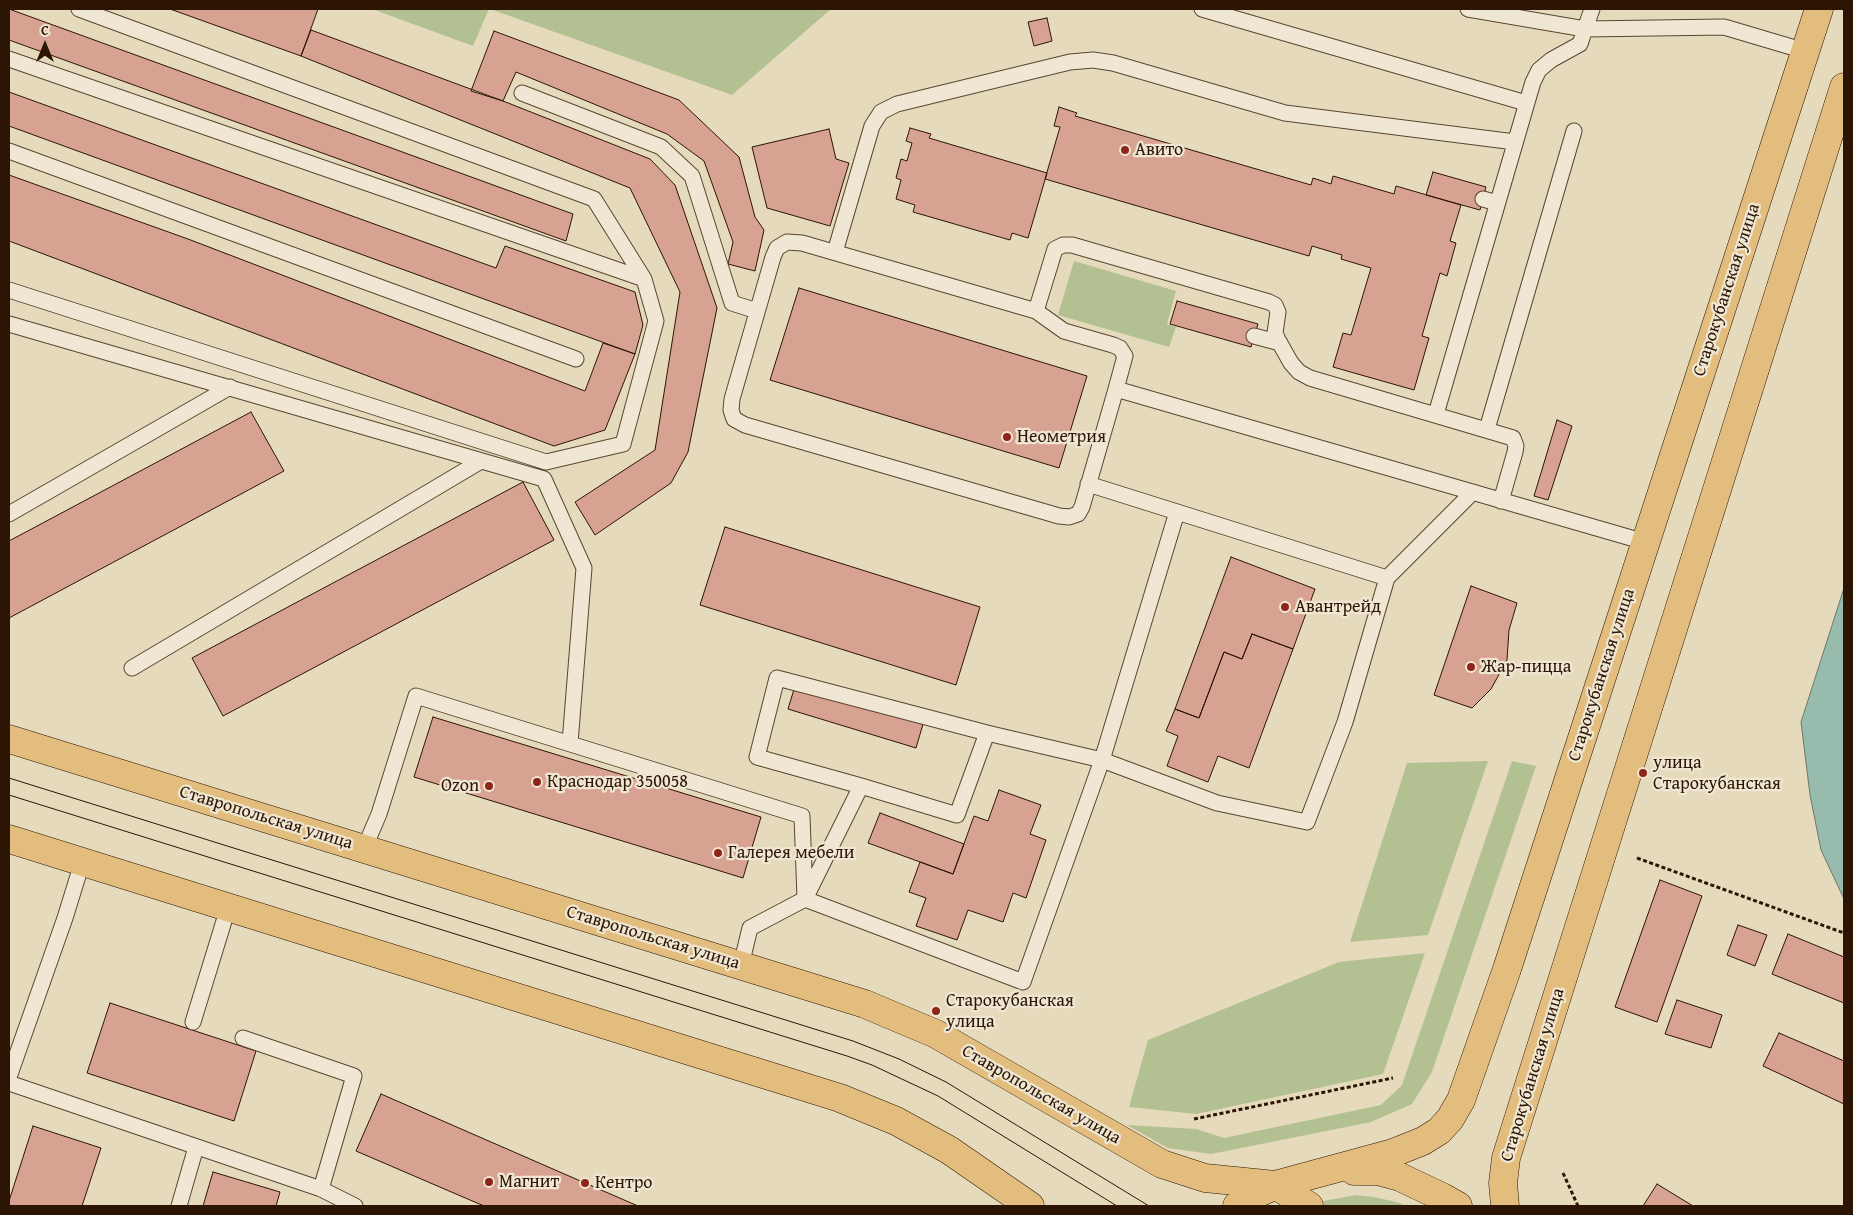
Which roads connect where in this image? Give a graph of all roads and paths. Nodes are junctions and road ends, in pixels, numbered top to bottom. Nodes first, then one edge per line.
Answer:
1 (78, 9) edge
2 (1202, 9) edge
3 (1468, 9) edge
4 (1592, 9) edge
5 (1819, 9) edge
6 (1585, 29) junction
7 (1805, 51) junction
8 (9, 59) edge
9 (1844, 87) edge
10 (522, 93) dead end
11 (1526, 103) junction
12 (1574, 131) dead end
13 (1515, 142) junction
14 (9, 151) edge
15 (835, 252) junction
16 (644, 279) junction
17 (9, 290) edge
18 (757, 311) junction
19 (1036, 311) junction
20 (9, 324) edge
21 (1254, 336) dead end
22 (1280, 343) junction
23 (576, 359) dead end
24 (230, 387) junction
25 (1116, 389) junction
26 (1436, 414) junction
27 (1487, 429) junction
28 (481, 461) junction
29 (1088, 484) junction
30 (1473, 492) junction
31 (1501, 501) junction
32 (1177, 512) junction
33 (9, 514) edge
34 (1645, 542) junction
35 (1387, 578) junction
36 (132, 668) dead end
37 (987, 733) junction
38 (9, 739) edge
39 (570, 743) junction
40 (1102, 760) junction
41 (861, 786) junction
42 (9, 839) edge
43 (364, 849) junction
44 (1637, 858) dead end
45 (82, 862) junction
46 (805, 899) junction
47 (228, 908) junction
48 (1844, 933) edge
49 (741, 966) junction
50 (193, 1022) dead end
51 (243, 1038) dead end
52 (9, 1077) edge
53 (1393, 1078) dead end
54 (9, 1083) edge
55 (1194, 1119) dead end
56 (196, 1147) junction
57 (1563, 1173) dead end
58 (1275, 1185) junction
59 (321, 1189) junction
60 (179, 1206) edge
61 (355, 1206) edge
62 (1030, 1206) edge
63 (1237, 1206) edge
64 (1309, 1206) edge
65 (1458, 1206) edge
66 (1505, 1206) edge
67 (1578, 1206) edge

1 - 16 lane
2 - 11 lane
3 - 6 lane
4 - 6 lane
5 - 7 main road, Старокубанская улица
6 - 7 lane
6 - 11 lane
7 - 34 main road, Старокубанская улица
8 - 16 lane
9 - 66 main road, Старокубанская улица
10 - 18 lane
11 - 13 lane
12 - 27 lane
13 - 15 lane
13 - 26 lane
14 - 23 lane
15 - 18 lane
15 - 19 lane
16 - 17 lane
18 - 29 lane
19 - 22 lane
19 - 25 lane
20 - 24 lane
21 - 22 lane
22 - 26 lane
24 - 28 lane
24 - 33 lane
25 - 29 lane
25 - 30 lane
26 - 27 lane
27 - 31 lane
28 - 36 lane
28 - 39 lane
29 - 32 lane
30 - 31 lane
30 - 35 lane
31 - 34 lane
32 - 35 lane
32 - 40 lane
34 - 58 main road, Старокубанская улица
35 - 40 lane
37 - 40 lane
37 - 41 lane
37 - 41 lane
38 - 43 main road, Ставропольская улица
39 - 43 lane
39 - 46 lane
40 - 46 lane
41 - 46 lane
42 - 45 main road
43 - 49 main road, Ставропольская улица
44 - 48 path
45 - 47 main road
45 - 52 lane
46 - 49 lane
47 - 50 lane
47 - 62 main road
49 - 58 main road, Ставропольская улица
51 - 59 lane
53 - 55 path
54 - 56 lane
56 - 59 lane
56 - 60 lane
57 - 67 path
58 - 63 main road, Ставропольская улица
58 - 64 main road
58 - 65 main road, Ставропольская улица
59 - 61 lane

